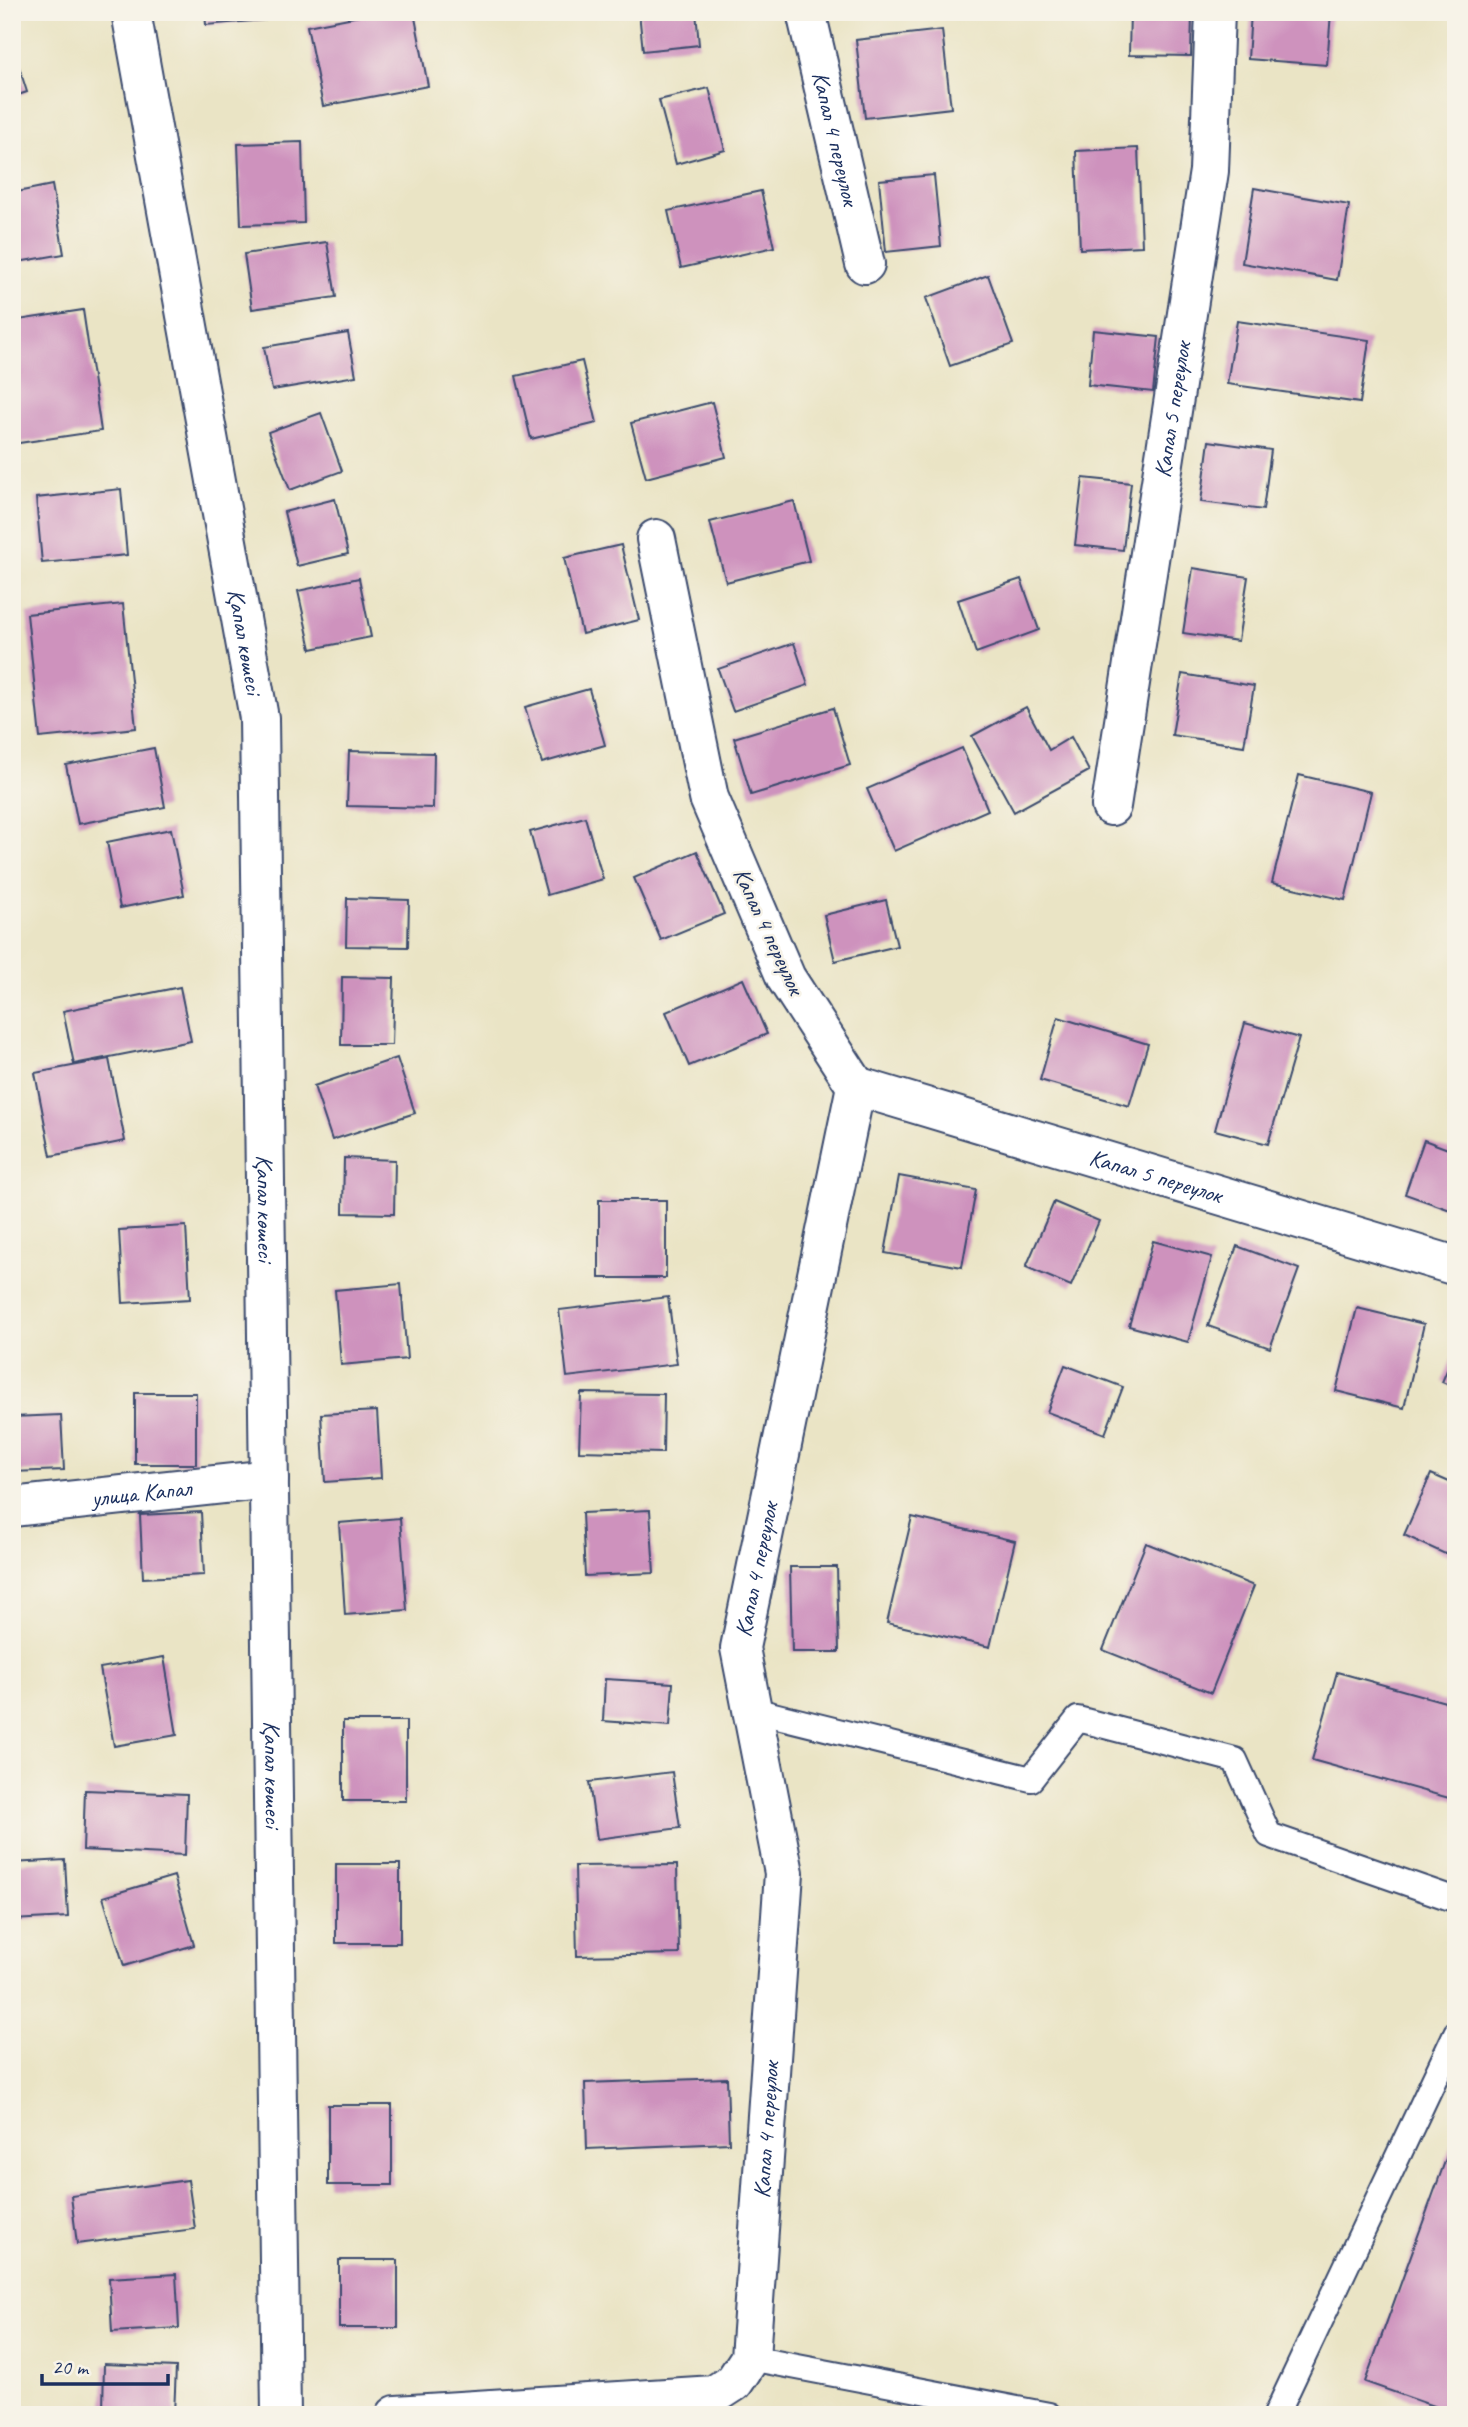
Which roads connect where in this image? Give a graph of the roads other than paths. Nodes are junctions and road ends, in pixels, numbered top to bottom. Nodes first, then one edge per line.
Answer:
1 (131, 12) edge
2 (806, 12) edge
3 (1215, 12) edge
4 (865, 264) dead end
5 (656, 539) dead end
6 (1111, 806) dead end
7 (856, 1086) junction
8 (1456, 1266) edge
9 (269, 1479) junction
10 (12, 1507) edge
11 (752, 1710) junction
12 (1456, 1900) edge
13 (1456, 2033) edge
14 (750, 2358) junction
15 (1284, 2413) edge
16 (281, 2415) edge
17 (396, 2415) edge
18 (1048, 2415) edge

1 - 9 street, Қапал көшесі
2 - 4 street, Капал 4 переулок
3 - 6 street, Капал 5 переулок
5 - 7 street, Капал 4 переулок
7 - 8 street, Капал 5 переулок
7 - 11 street, Капал 4 переулок
9 - 10 street, улица Капал
9 - 16 street, Қапал көшесі
11 - 12 lane
11 - 14 street, Капал 4 переулок
13 - 15 lane
14 - 17 street
14 - 18 lane

